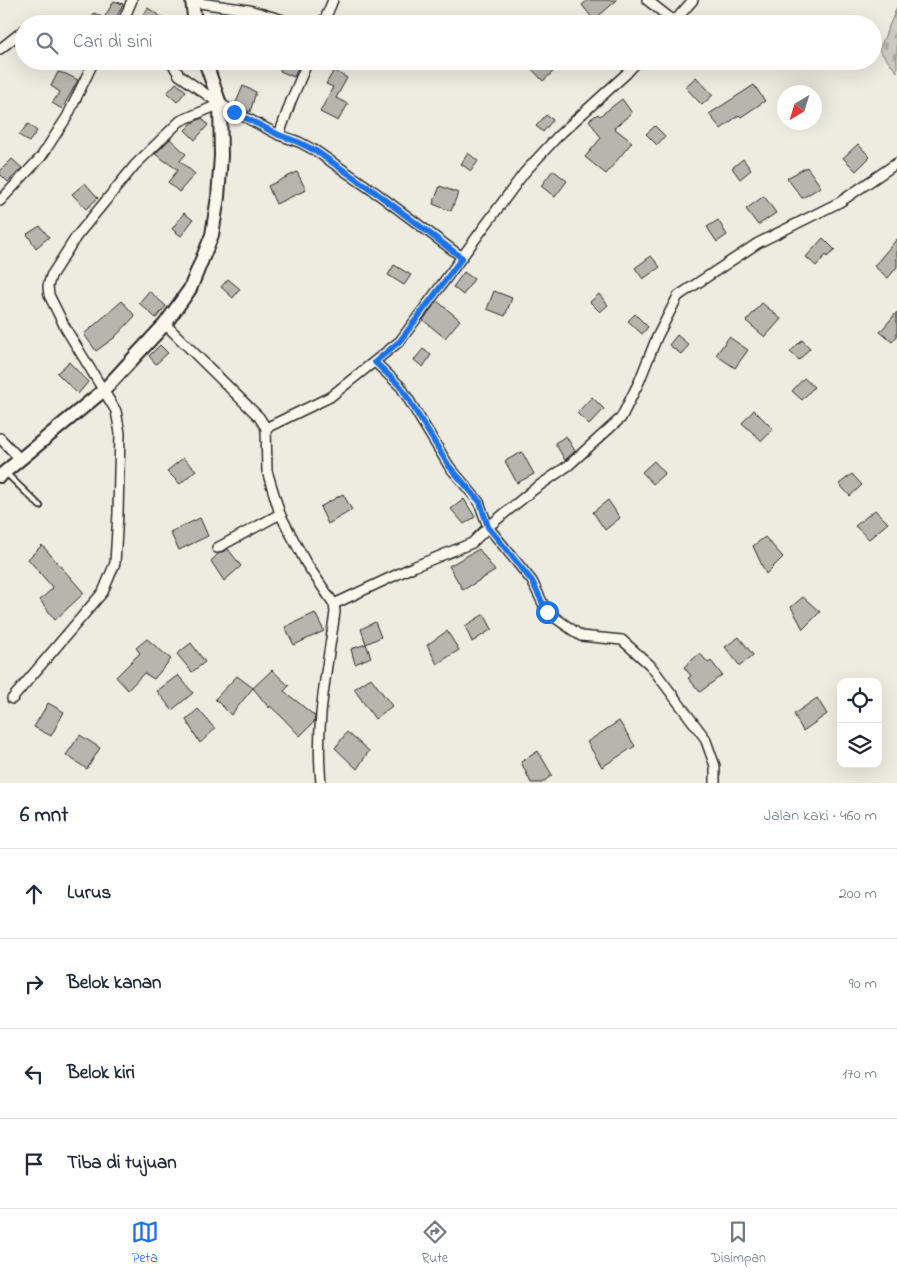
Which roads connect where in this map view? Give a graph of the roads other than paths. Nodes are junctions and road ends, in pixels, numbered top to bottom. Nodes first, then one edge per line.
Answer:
1 (132, 0) edge
2 (333, 0) edge
3 (646, 0) edge
4 (693, 0) edge
5 (192, 1) edge
6 (126, 15) edge
7 (194, 15) edge
8 (266, 15) edge
9 (326, 15) edge
10 (664, 15) edge
11 (680, 15) edge
12 (15, 37) edge
13 (0, 49) edge
14 (90, 70) edge
15 (176, 70) edge
16 (208, 70) edge
17 (304, 70) edge
18 (630, 70) edge
19 (220, 104) junction
20 (279, 135) junction
21 (897, 164) edge
22 (0, 201) edge
23 (462, 258) junction
24 (165, 324) junction
25 (375, 362) junction
26 (104, 390) junction
27 (266, 428) junction
28 (0, 438) edge
29 (20, 459) junction
30 (2, 474) edge
31 (40, 506) dead end
32 (280, 514) junction
33 (488, 527) junction
34 (216, 548) dead end
35 (334, 604) junction
36 (12, 699) dead end
37 (321, 783) edge
38 (715, 783) edge

1 - 6 street
2 - 9 street
3 - 10 street
4 - 11 street
5 - 7 street
5 - 8 street
12 - 13 street
14 - 22 street
15 - 19 street
16 - 19 street
17 - 20 street
18 - 23 street
19 - 20 street
19 - 24 street
19 - 26 street
20 - 23 street
21 - 33 street
23 - 25 street
24 - 26 street
24 - 27 street
25 - 27 street
25 - 33 street
26 - 29 street
26 - 36 street
27 - 32 street
28 - 29 street
29 - 30 street
30 - 31 lane
32 - 34 street
32 - 35 street
33 - 35 street
33 - 38 street
35 - 37 street

